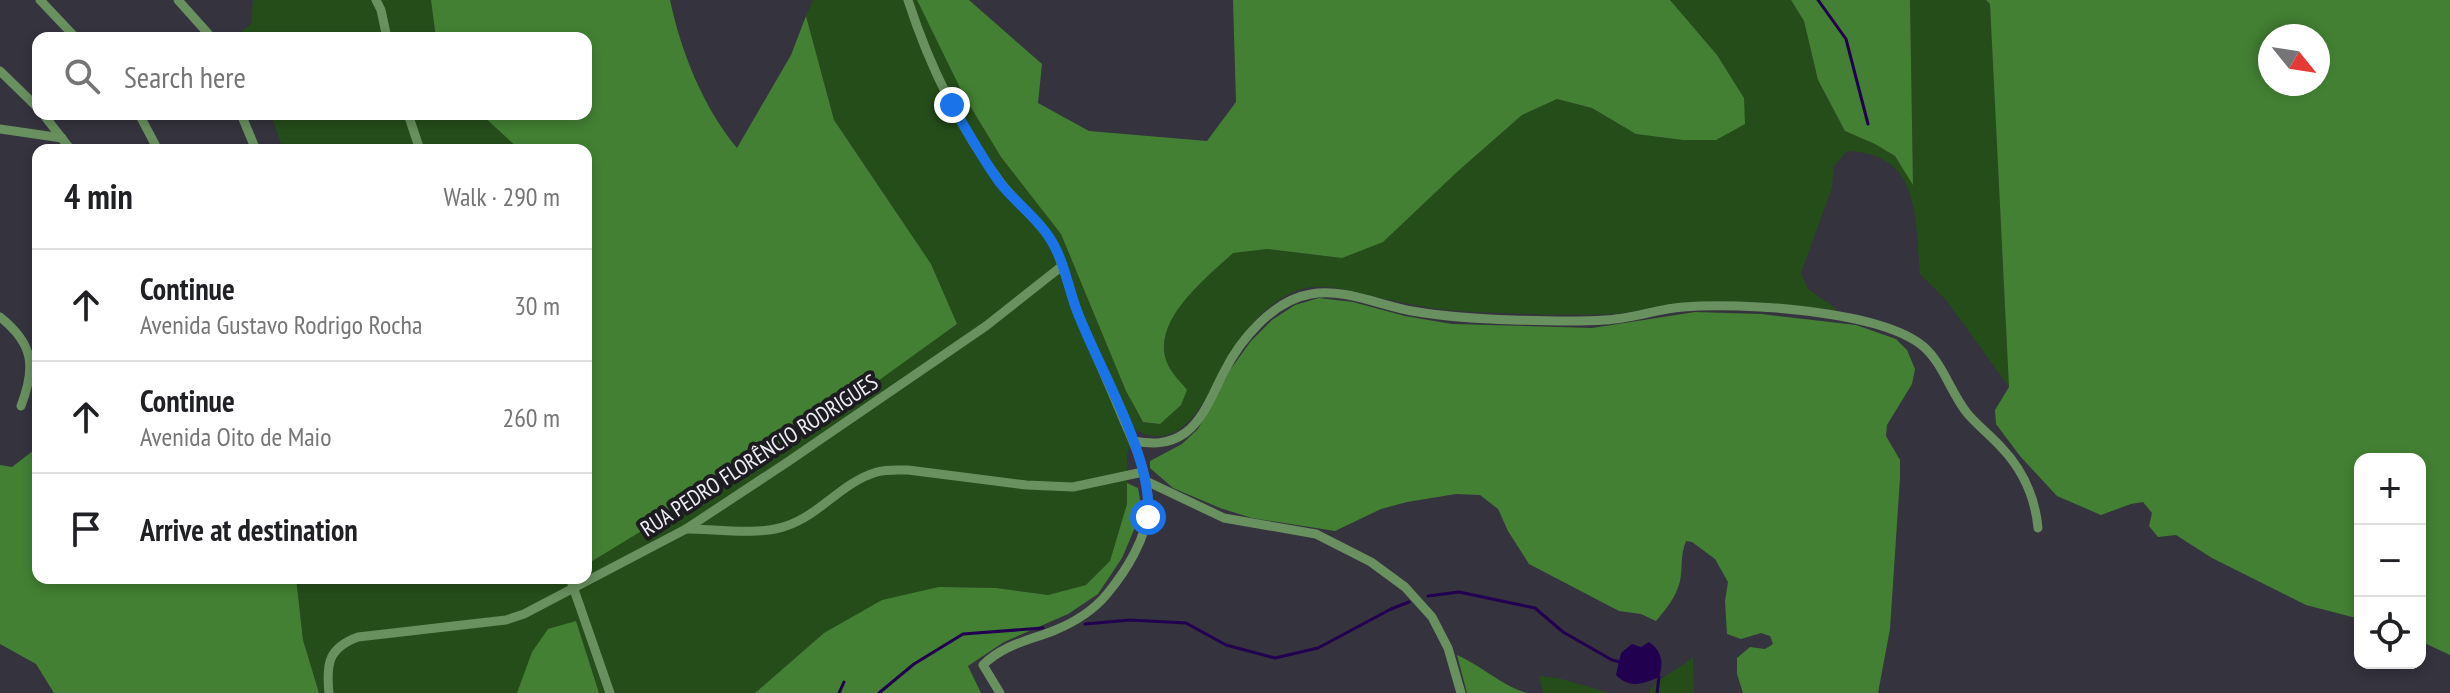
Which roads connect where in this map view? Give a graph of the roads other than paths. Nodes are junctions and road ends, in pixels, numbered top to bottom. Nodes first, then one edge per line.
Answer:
1 (40, 0) edge
2 (178, 0) edge
3 (376, 0) edge
4 (908, 0) edge
5 (70, 32) edge
6 (207, 32) edge
7 (385, 32) edge
8 (0, 71) edge
9 (32, 102) edge
10 (48, 120) edge
11 (142, 120) edge
12 (244, 120) edge
13 (410, 120) edge
14 (0, 129) edge
15 (62, 138) junction
16 (66, 144) edge
17 (155, 144) edge
18 (254, 144) edge
19 (418, 144) edge
20 (1062, 266) junction
21 (0, 317) edge
22 (21, 406) dead end
23 (1133, 441) junction
24 (1145, 477) junction
25 (2038, 528) dead end
26 (686, 529) junction
27 (592, 573) edge
28 (569, 584) edge
29 (573, 584) edge
30 (329, 693) edge
31 (610, 693) edge
32 (1000, 693) edge
33 (1461, 693) edge

1 - 5 street
2 - 6 street
3 - 7 street
4 - 20 street
8 - 9 street
10 - 15 street
11 - 17 street
12 - 18 street
13 - 19 street
14 - 15 street
15 - 16 street
20 - 23 street
20 - 26 street, RUA PEDRO FLORÊNCIO RODRIGUES
21 - 22 street
23 - 24 street
23 - 25 street
24 - 26 street
24 - 32 street
24 - 33 street
26 - 27 street, RUA PEDRO FLORÊNCIO RODRIGUES
28 - 30 street, RUA PEDRO FLORÊNCIO RODRIGUES
29 - 31 street

